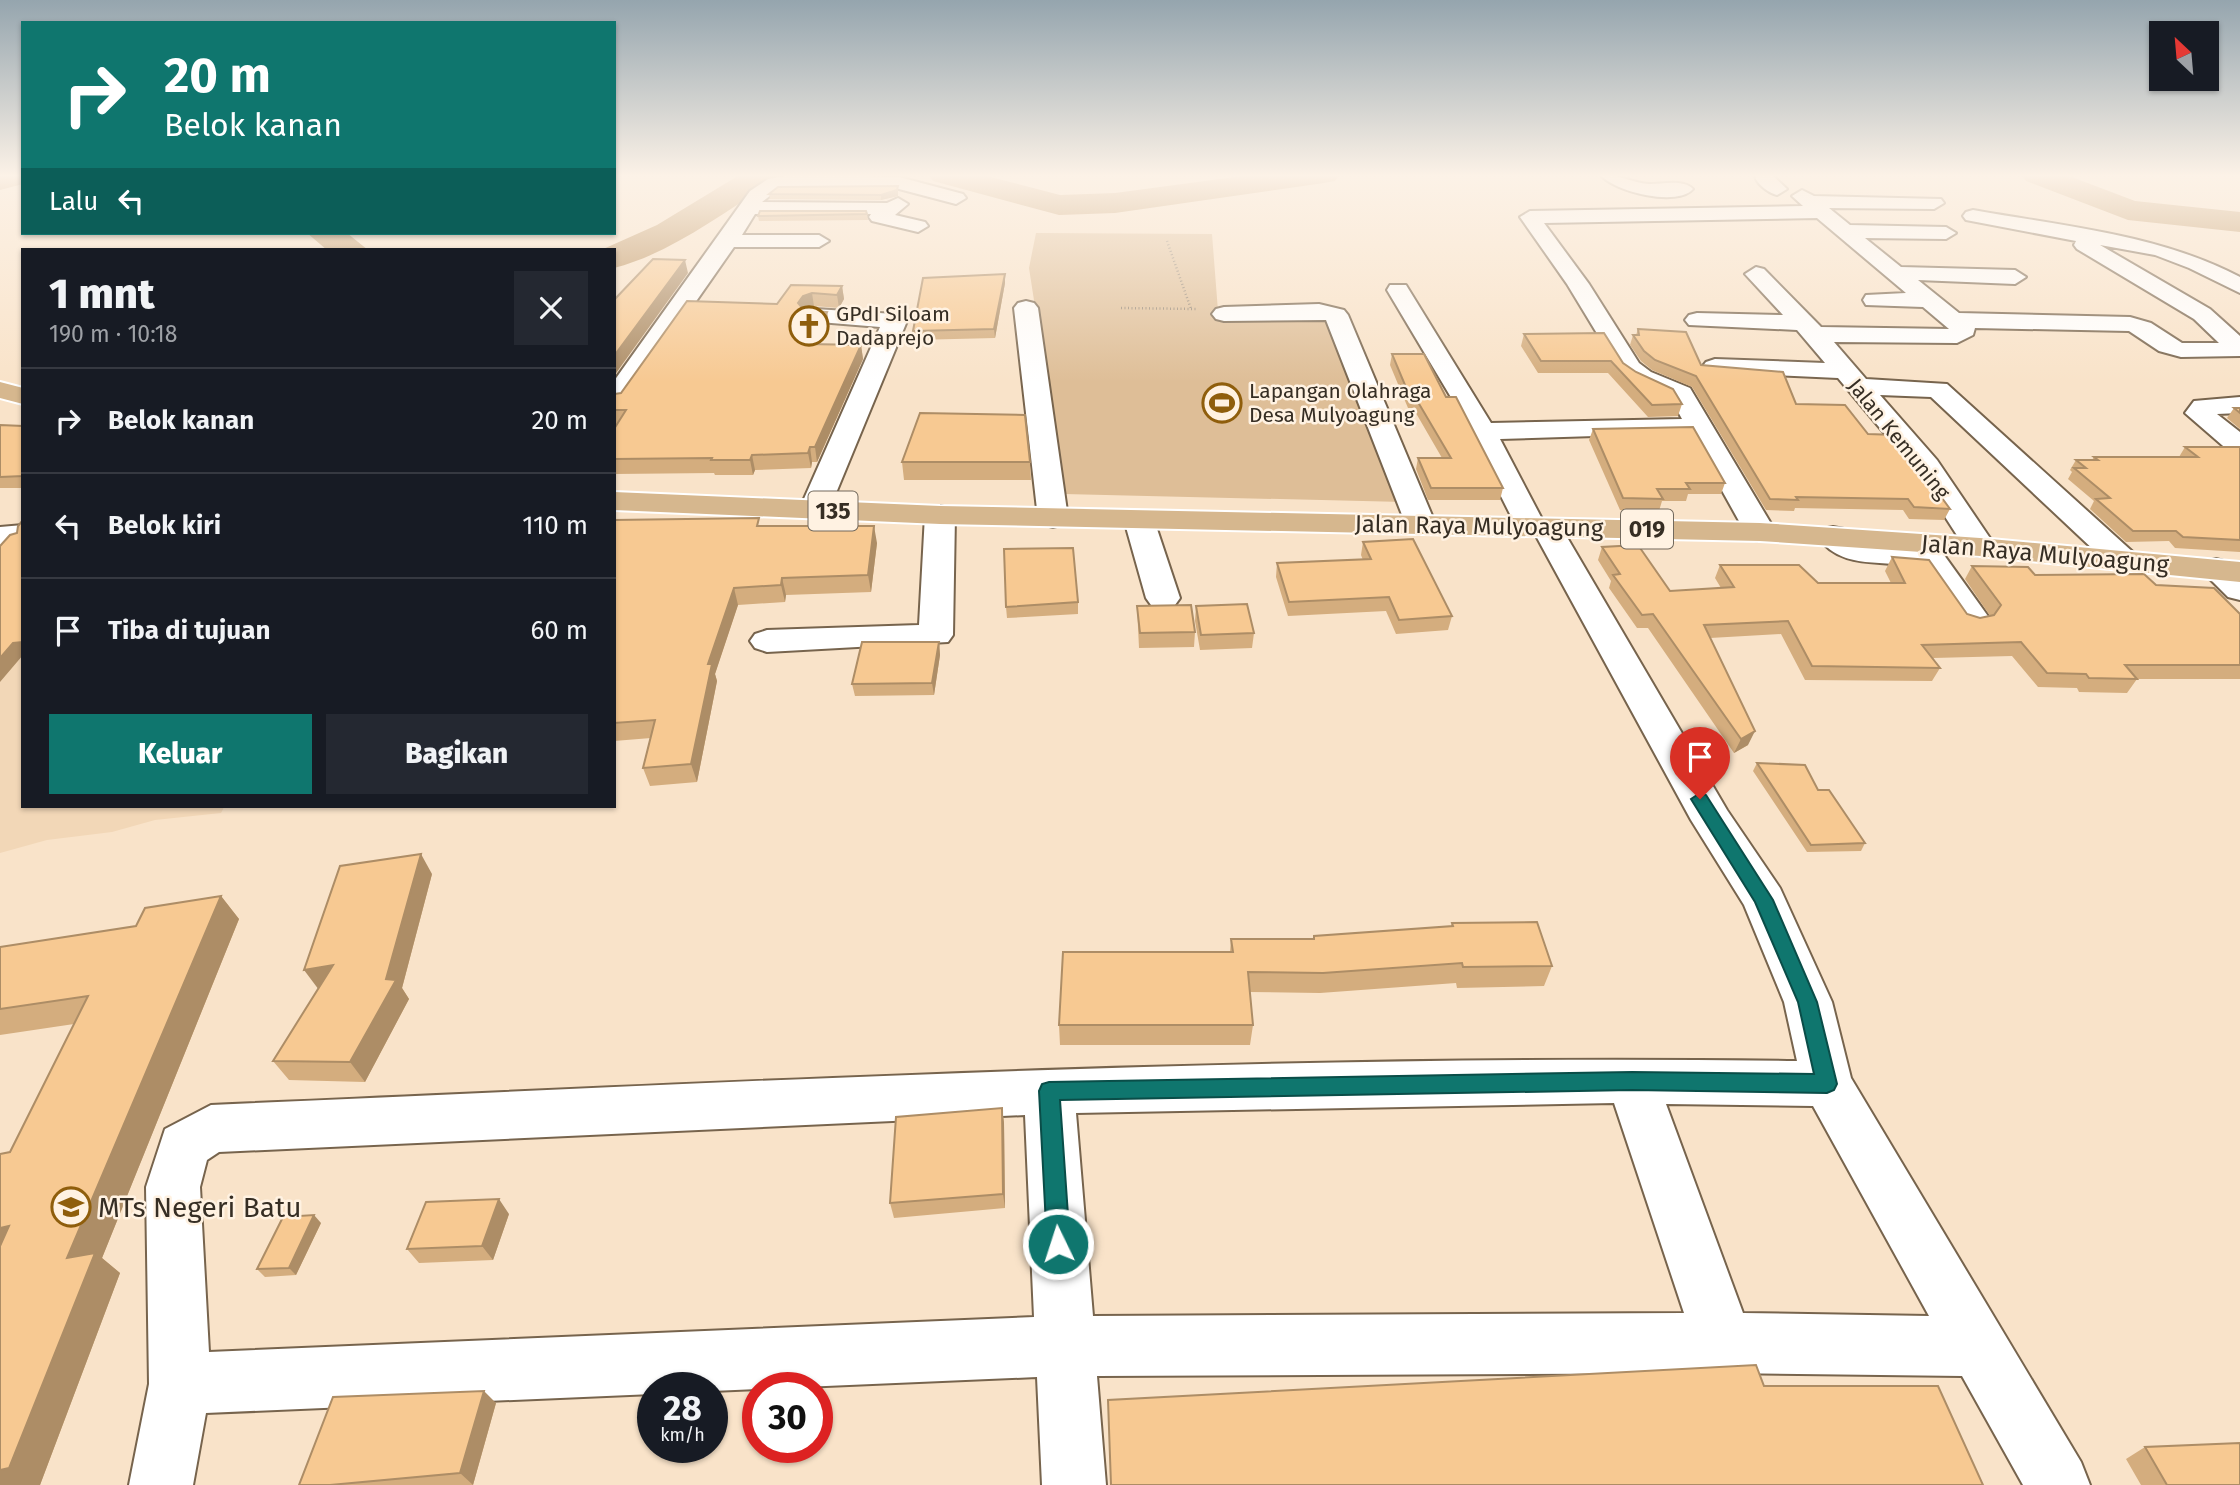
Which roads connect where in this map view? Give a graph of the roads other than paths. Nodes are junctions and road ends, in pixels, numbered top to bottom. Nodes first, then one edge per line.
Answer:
1 (726, 243) edge
2 (1548, 243) edge
3 (1862, 243) edge
4 (2080, 243) edge
5 (2123, 243) edge
6 (1895, 273) junction
7 (1756, 274) dead end
8 (2015, 277) dead end
9 (2240, 286) edge
10 (1398, 289) dead end
11 (2168, 295) junction
12 (2240, 296) edge
13 (1874, 300) dead end
14 (1928, 300) junction
15 (1026, 308) dead end
16 (2240, 312) edge
17 (1224, 314) road end
18 (2202, 314) junction
19 (815, 316) edge
20 (1697, 320) dead end
21 (1953, 320) junction
22 (1809, 328) junction
23 (2240, 348) edge
24 (1715, 367) edge
25 (1851, 378) junction
26 (0, 390) edge
27 (21, 395) edge
28 (616, 397) edge
29 (2240, 405) edge
30 (1702, 427) junction
31 (1482, 430) junction
32 (2240, 446) edge
33 (616, 501) edge
34 (814, 510) junction
35 (940, 516) junction
36 (1053, 518) junction
37 (1139, 520) junction
38 (1421, 525) junction
39 (1539, 527) junction
40 (1760, 532) junction
41 (1833, 536) junction
42 (1980, 547) junction
43 (2124, 561) junction
44 (2228, 571) edge
45 (2240, 590) edge
46 (1163, 598) dead end
47 (1973, 619) edge
48 (767, 641) dead end
49 (1632, 1081) junction
50 (1827, 1084) junction
51 (1049, 1091) junction
52 (1724, 1343) junction
53 (1064, 1346) junction
54 (1977, 1346) junction
55 (180, 1384) junction
56 (161, 1485) edge
57 (1074, 1485) edge
58 (2058, 1485) edge

1 - 28 street
2 - 30 street
3 - 6 street
4 - 11 street
5 - 9 street
6 - 8 street
6 - 14 street
7 - 22 street, Jalan Kemuning
10 - 31 street
11 - 12 street
11 - 18 street
13 - 14 street
14 - 21 street
15 - 36 street
16 - 18 street
17 - 38 street
18 - 23 street
19 - 34 street
20 - 22 street
21 - 22 street
21 - 23 street
22 - 25 street, Jalan Kemuning
24 - 25 street
25 - 42 street, Jalan Kemuning
25 - 43 street
26 - 27 main road
29 - 32 street
30 - 31 street
30 - 40 street
31 - 39 street
33 - 34 main road, 135
34 - 35 main road, 135
35 - 36 main road, 135
35 - 48 street
36 - 37 main road, Jalan Raya Mulyoagung / 019
37 - 38 main road, Jalan Raya Mulyoagung / 019
37 - 46 street
38 - 39 main road, Jalan Raya Mulyoagung / 019
39 - 40 main road, Jalan Raya Mulyoagung / 019
39 - 50 street
40 - 41 main road, Jalan Raya Mulyoagung / 019
41 - 42 main road, Jalan Raya Mulyoagung / 019
41 - 47 street
42 - 43 main road, Jalan Raya Mulyoagung / 019
43 - 44 main road, Jalan Raya Mulyoagung / 019
44 - 45 street
49 - 50 street
49 - 51 street
49 - 52 street
50 - 54 street
51 - 53 street
51 - 55 street
52 - 53 street
52 - 54 street
53 - 55 street
53 - 57 street
54 - 58 street
55 - 56 street

